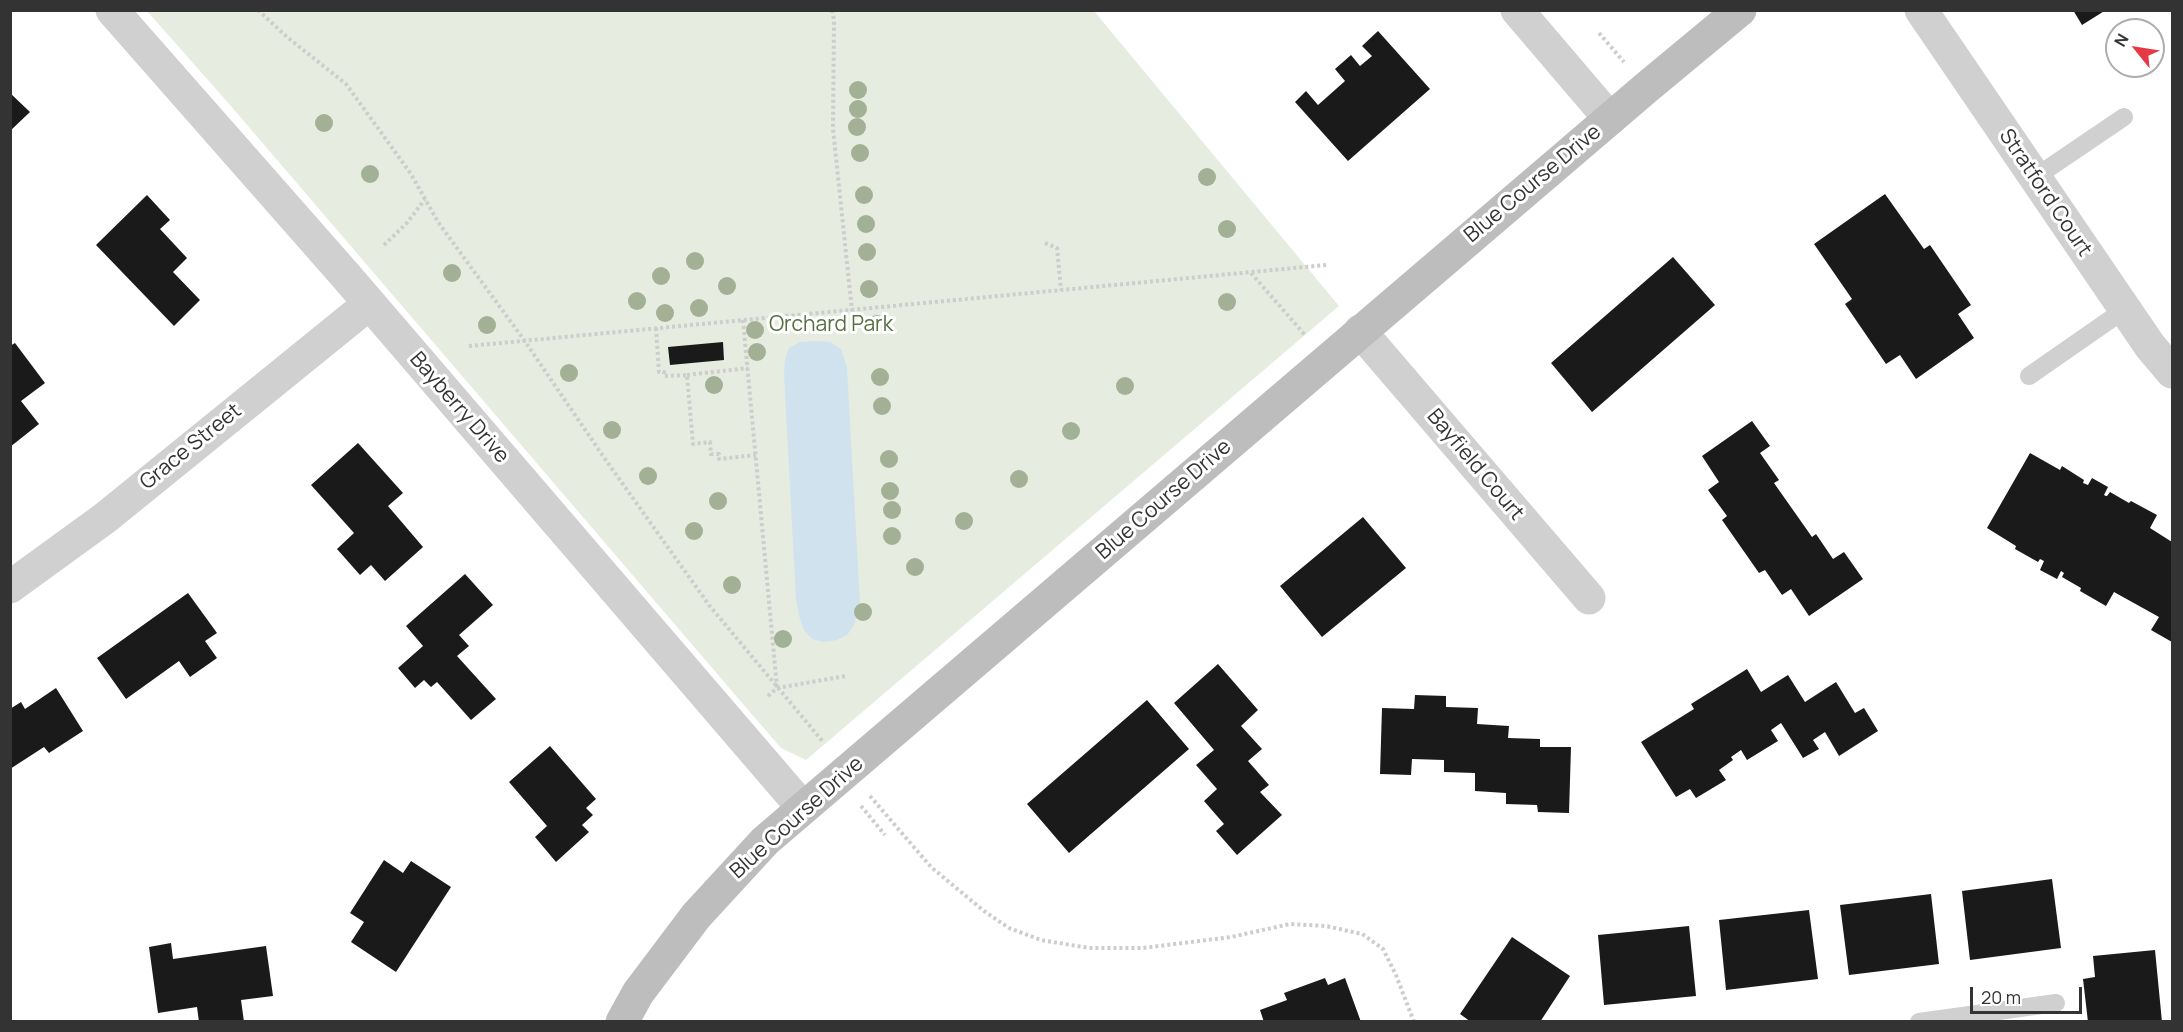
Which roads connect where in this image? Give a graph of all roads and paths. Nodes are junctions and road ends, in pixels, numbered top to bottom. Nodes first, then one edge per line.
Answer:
1 (112, 10) edge
2 (258, 10) edge
3 (832, 10) edge
4 (1517, 10) edge
5 (1740, 10) edge
6 (1921, 10) edge
7 (2124, 117) dead end
8 (1610, 119) junction
9 (2034, 178) junction
10 (425, 199) junction
11 (1045, 243) dead end
12 (384, 245) dead end
13 (1326, 265) dead end
14 (1250, 272) junction
15 (1061, 290) junction
16 (369, 304) junction
17 (2124, 310) junction
18 (852, 311) junction
19 (743, 320) junction
20 (656, 328) junction
21 (1360, 331) junction
22 (1305, 335) dead end
23 (524, 340) junction
24 (469, 346) dead end
25 (748, 368) junction
26 (2172, 372) edge
27 (687, 375) junction
28 (2029, 376) dead end
29 (756, 455) junction
30 (10, 586) edge
31 (1589, 598) dead end
32 (846, 676) dead end
33 (777, 688) junction
34 (768, 696) dead end
35 (826, 746) dead end
36 (868, 794) dead end
37 (859, 803) dead end
38 (803, 808) junction
39 (885, 835) dead end
40 (2056, 1003) dead end
41 (622, 1022) edge
42 (1414, 1022) edge
43 (1919, 1022) edge

1 - 16 street, Bayberry Drive
2 - 10 path
3 - 18 path
4 - 8 street
5 - 8 main road, Blue Course Drive
6 - 9 street, Stratford Court
7 - 9 lane
8 - 21 main road, Blue Course Drive
9 - 17 street, Stratford Court
10 - 12 path
10 - 23 path
11 - 15 path
13 - 14 path
14 - 15 path
14 - 22 path
15 - 18 path
16 - 30 street, Grace Street
16 - 38 street, Bayberry Drive
17 - 26 street, Stratford Court
17 - 28 lane
18 - 19 path
19 - 20 path
19 - 25 path
20 - 23 path
20 - 27 path
21 - 31 street, Bayfield Court
21 - 38 main road, Blue Course Drive
23 - 24 path
23 - 33 path
25 - 27 path
25 - 29 path
27 - 29 path
29 - 33 path
32 - 33 path
33 - 34 path
33 - 35 path
36 - 42 path
37 - 39 path
38 - 41 main road, Blue Course Drive
40 - 43 lane

